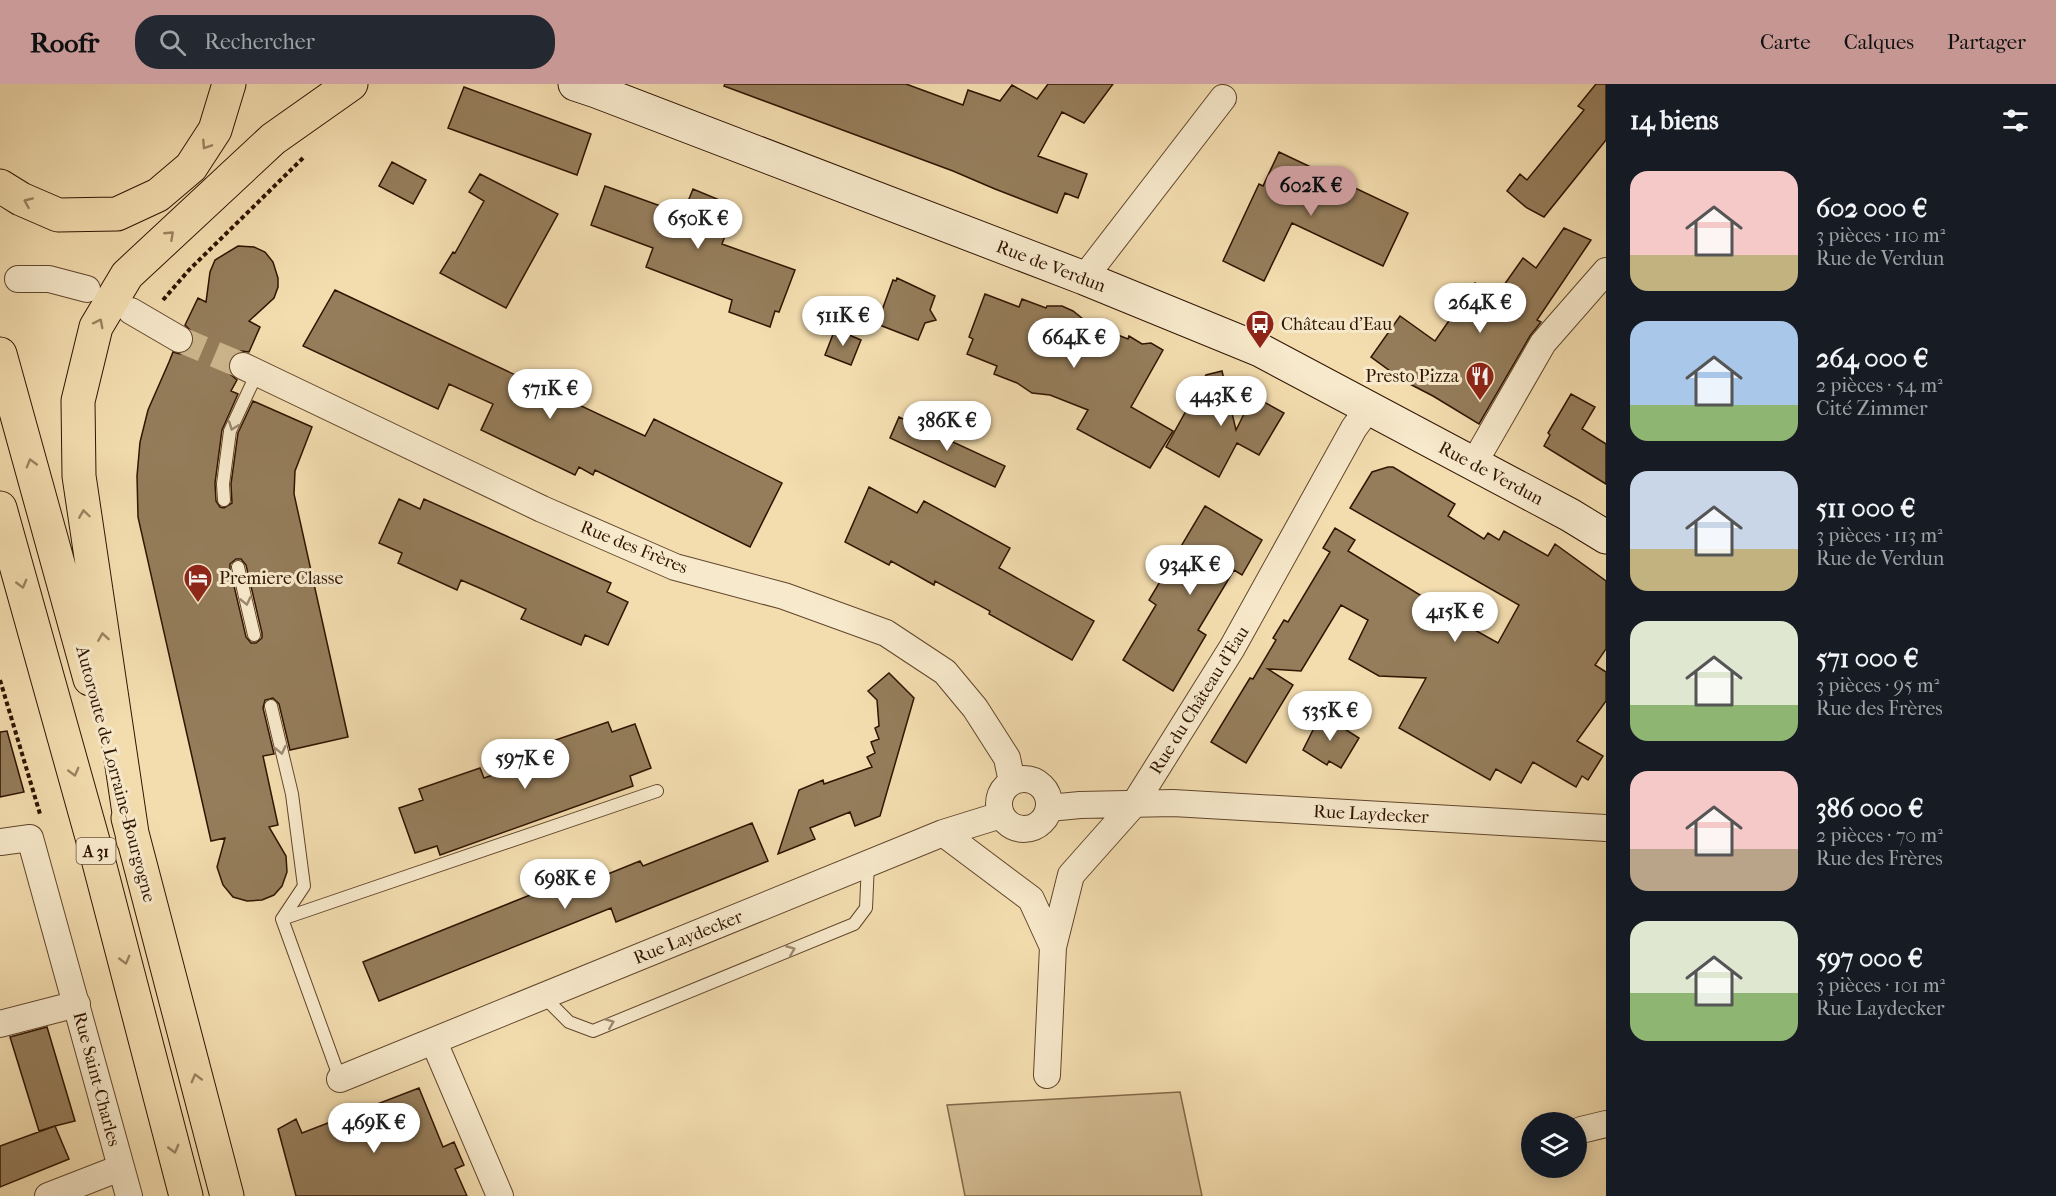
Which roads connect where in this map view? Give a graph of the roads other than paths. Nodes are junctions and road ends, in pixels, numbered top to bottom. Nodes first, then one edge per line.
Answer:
1 (310, 84) edge
2 (351, 84) edge
3 (575, 84) edge
4 (227, 86) edge
5 (1223, 98) dead end
6 (273, 139) junction
7 (0, 186) edge
8 (1606, 271) edge
9 (1084, 278) junction
10 (18, 279) dead end
11 (87, 289) dead end
12 (141, 316) road end
13 (179, 339) tunnel mouth
14 (0, 354) edge
15 (250, 369) joint
16 (1368, 409) junction
17 (1474, 463) junction
18 (224, 500) dead end
19 (0, 507) edge
20 (1606, 537) edge
21 (238, 567) dead end
22 (254, 635) dead end
23 (271, 705) dead end
24 (1012, 782) junction
25 (657, 791) dead end
26 (1135, 803) junction
27 (1049, 808) junction
28 (1001, 815) junction
29 (1606, 828) edge
30 (943, 833) junction
31 (133, 840) junction
32 (0, 842) edge
33 (868, 863) junction
34 (282, 919) junction
35 (1053, 947) junction
36 (544, 997) junction
37 (77, 1004) junction
38 (0, 1024) edge
39 (434, 1042) junction
40 (1047, 1075) dead end
41 (340, 1079) joint
42 (1606, 1124) edge
43 (1587, 1129) edge
44 (120, 1168) junction
45 (48, 1196) edge
46 (129, 1196) edge
47 (186, 1196) edge
48 (227, 1196) edge
49 (500, 1196) edge

1 - 6 highway
2 - 6 highway
3 - 9 main road, Rue de Verdun
4 -> 7 highway
5 - 9 street
31 -> 6 highway
8 - 17 street
9 - 16 main road, Rue de Verdun
10 - 11 street
12 - 13 street
31 -> 14 highway, Autoroute de Lorraine-Bourgogne / A 31
15 -> 18 lane
15 - 24 street, Rue des Frères
16 - 17 main road, Rue de Verdun
16 - 26 street, Rue du Château d'Eau
17 - 20 main road, Rue de Verdun
19 -> 47 highway, A 31
21 -> 22 lane
23 -> 34 lane
24 - 27 street
24 - 28 street
25 - 34 lane
26 - 27 street, Rue Laydecker
26 - 29 street, Rue Laydecker
26 - 35 street
27 - 28 street
28 - 30 street, Rue Laydecker
30 - 33 street, Rue Laydecker
30 - 35 street
48 -> 31 highway, Autoroute de Lorraine-Bourgogne / A 31
32 - 37 street
33 - 36 street, Rue Laydecker
36 -> 33 lane
34 - 41 lane
35 - 40 street
36 - 39 street, Rue Laydecker
37 - 38 street, Rue Saint-Charles
37 - 44 street, Rue Saint-Charles
39 - 41 street, Rue Laydecker
39 - 49 street
42 - 43 street
44 - 45 street
44 - 46 street, Rue Saint-Charles

